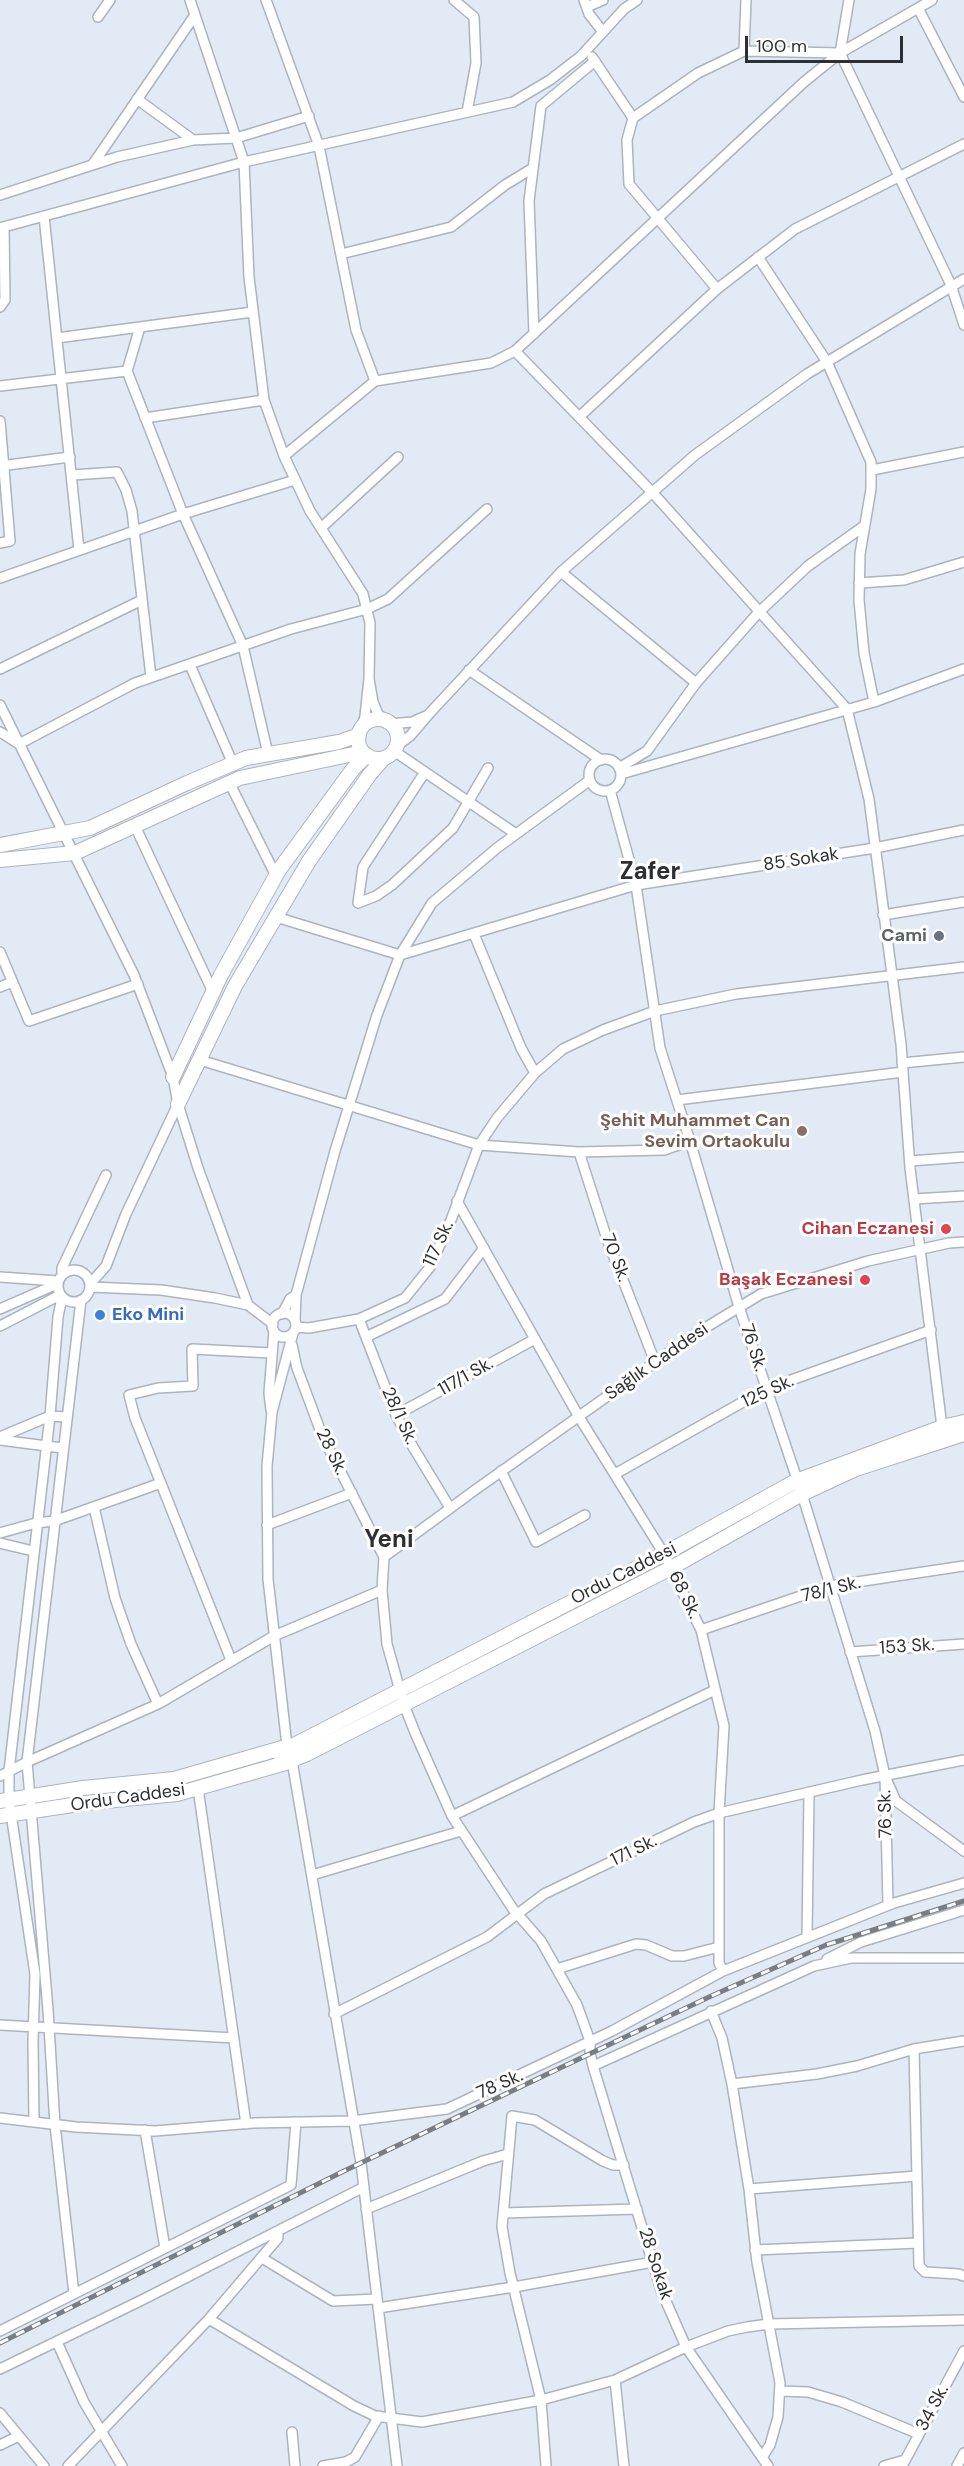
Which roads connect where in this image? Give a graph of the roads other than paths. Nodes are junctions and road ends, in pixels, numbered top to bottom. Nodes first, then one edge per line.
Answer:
1 (110, 0) edge
2 (190, 0) edge
3 (266, 0) edge
4 (603, 0) edge
5 (638, 0) edge
6 (746, 0) edge
7 (849, 0) edge
8 (932, 0) edge
9 (457, 1) edge
10 (585, 4) edge
11 (918, 8) junction
12 (195, 15) junction
13 (98, 17) dead end
14 (603, 32) junction
15 (587, 50) junction
16 (744, 51) junction
17 (840, 53) junction
18 (595, 61) junction
19 (964, 97) edge
20 (137, 99) junction
21 (467, 112) junction
22 (309, 116) junction
23 (633, 118) junction
24 (236, 138) junction
25 (193, 140) junction
26 (964, 144) edge
27 (319, 146) junction
28 (244, 162) junction
29 (93, 164) junction
30 (533, 168) junction
31 (900, 176) junction
32 (0, 195) edge
33 (45, 216) junction
34 (658, 218) junction
35 (2, 228) edge
36 (341, 254) junction
37 (758, 257) junction
38 (964, 279) edge
39 (951, 285) junction
40 (717, 289) junction
41 (0, 307) edge
42 (253, 312) junction
43 (964, 325) edge
44 (140, 327) junction
45 (534, 334) junction
46 (57, 338) junction
47 (515, 351) junction
48 (827, 362) junction
49 (127, 371) junction
50 (62, 380) junction
51 (375, 381) junction
52 (0, 386) edge
53 (264, 400) junction
54 (579, 417) junction
55 (145, 418) junction
56 (0, 421) edge
57 (964, 452) edge
58 (284, 456) junction
59 (70, 457) junction
60 (398, 457) dead end
61 (2, 466) edge
62 (872, 471) junction
63 (72, 475) junction
64 (295, 480) junction
65 (652, 492) junction
66 (487, 509) dead end
67 (183, 514) junction
68 (864, 526) junction
69 (321, 528) junction
70 (133, 531) junction
71 (0, 543) edge
72 (79, 550) junction
73 (964, 562) edge
74 (561, 572) junction
75 (0, 578) edge
76 (859, 583) junction
77 (142, 600) junction
78 (367, 609) junction
79 (758, 613) junction
80 (243, 646) junction
81 (190, 665) junction
82 (0, 669) edge
83 (964, 669) edge
84 (469, 670) junction
85 (151, 677) junction
86 (369, 679) junction
87 (696, 682) junction
88 (874, 702) junction
89 (0, 705) edge
90 (847, 709) junction
91 (428, 715) junction
92 (388, 722) junction
93 (360, 731) junction
94 (0, 732) edge
95 (19, 744) junction
96 (392, 752) junction
97 (268, 754) junction
98 (365, 754) junction
99 (601, 760) junction
100 (233, 764) junction
101 (488, 768) dead end
102 (620, 771) junction
103 (425, 772) junction
104 (590, 780) junction
105 (230, 782) junction
106 (610, 790) junction
107 (470, 802) junction
108 (135, 826) junction
109 (964, 830) edge
110 (66, 834) junction
111 (516, 834) junction
112 (0, 844) edge
113 (875, 848) junction
114 (75, 853) junction
115 (0, 860) edge
116 (276, 876) junction
117 (636, 885) junction
118 (964, 902) edge
119 (256, 911) junction
120 (883, 915) junction
121 (276, 917) junction
122 (474, 933) junction
123 (0, 952) edge
124 (400, 955) junction
125 (964, 967) edge
126 (891, 974) junction
127 (12, 982) junction
128 (138, 984) junction
129 (0, 987) edge
130 (213, 992) junction
131 (655, 1011) junction
132 (964, 1057) edge
133 (200, 1060) junction
134 (903, 1067) junction
135 (535, 1073) junction
136 (173, 1077) junction
137 (677, 1100) junction
138 (178, 1104) junction
139 (349, 1107) junction
140 (690, 1141) junction
141 (479, 1145) junction
142 (579, 1152) junction
143 (964, 1157) edge
144 (910, 1161) junction
145 (106, 1175) dead end
146 (964, 1196) edge
147 (914, 1199) junction
148 (457, 1201) junction
149 (964, 1242) edge
150 (484, 1248) junction
151 (921, 1249) junction
152 (0, 1277) edge
153 (59, 1280) junction
154 (90, 1285) junction
155 (296, 1295) junction
156 (61, 1296) junction
157 (81, 1300) junction
158 (253, 1307) junction
159 (739, 1307) junction
160 (0, 1309) edge
161 (281, 1314) junction
162 (359, 1319) junction
163 (0, 1326) edge
164 (273, 1327) junction
165 (931, 1330) junction
166 (294, 1331) junction
167 (366, 1337) junction
168 (536, 1339) junction
169 (271, 1353) junction
170 (655, 1362) junction
171 (766, 1389) junction
172 (272, 1412) junction
173 (396, 1415) junction
174 (50, 1416) junction
175 (66, 1417) junction
176 (579, 1417) junction
177 (964, 1422) edge
178 (942, 1427) junction
179 (964, 1434) edge
180 (0, 1438) edge
181 (45, 1446) junction
182 (62, 1448) junction
183 (501, 1471) junction
184 (615, 1474) junction
185 (161, 1482) junction
186 (799, 1487) junction
187 (352, 1493) junction
188 (94, 1507) junction
189 (450, 1508) junction
190 (585, 1515) dead end
191 (54, 1521) junction
192 (36, 1523) junction
193 (267, 1525) junction
194 (0, 1533) edge
195 (0, 1543) edge
196 (33, 1551) junction
197 (664, 1554) junction
198 (384, 1557) junction
199 (964, 1566) edge
200 (671, 1568) junction
201 (830, 1586) junction
202 (382, 1590) junction
203 (701, 1630) junction
204 (274, 1636) junction
205 (964, 1644) edge
206 (850, 1652) junction
207 (231, 1660) junction
208 (400, 1689) junction
209 (715, 1690) junction
210 (158, 1704) junction
211 (404, 1705) junction
212 (290, 1754) junction
213 (964, 1760) edge
214 (27, 1762) junction
215 (4, 1774) edge
216 (885, 1776) junction
217 (198, 1788) junction
218 (809, 1794) junction
219 (31, 1797) junction
220 (4, 1801) edge
221 (32, 1812) junction
222 (719, 1814) junction
223 (6, 1816) edge
224 (452, 1816) junction
225 (461, 1831) junction
226 (964, 1851) edge
227 (312, 1875) junction
228 (964, 1883) edge
229 (888, 1905) junction
230 (964, 1910) edge
231 (519, 1914) junction
232 (807, 1937) junction
233 (719, 1947) junction
234 (964, 1958) edge
235 (814, 1966) junction
236 (557, 1969) junction
237 (723, 1971) junction
238 (711, 2011) junction
239 (334, 2014) junction
240 (0, 2025) edge
241 (33, 2027) junction
242 (49, 2029) junction
243 (234, 2038) junction
244 (590, 2041) junction
245 (964, 2041) edge
246 (914, 2049) junction
247 (593, 2066) junction
248 (732, 2084) junction
249 (0, 2118) edge
250 (34, 2121) junction
251 (352, 2121) junction
252 (296, 2122) junction
253 (246, 2124) junction
254 (55, 2125) junction
255 (145, 2130) junction
256 (508, 2154) junction
257 (624, 2165) junction
258 (917, 2176) junction
259 (364, 2187) junction
260 (749, 2189) junction
261 (366, 2209) junction
262 (637, 2209) junction
263 (503, 2213) junction
264 (278, 2230) junction
265 (918, 2243) junction
266 (165, 2248) junction
267 (755, 2250) junction
268 (262, 2258) junction
269 (653, 2262) junction
270 (964, 2276) edge
271 (514, 2287) junction
272 (74, 2294) junction
273 (377, 2303) junction
274 (209, 2319) junction
275 (964, 2320) edge
276 (769, 2324) junction
277 (0, 2331) edge
278 (57, 2342) junction
279 (686, 2347) junction
280 (964, 2351) edge
281 (0, 2369) edge
282 (615, 2379) junction
283 (780, 2391) junction
284 (541, 2400) junction
285 (0, 2413) edge
286 (379, 2416) junction
287 (391, 2419) junction
288 (102, 2432) junction
289 (292, 2432) dead end
290 (919, 2434) junction
291 (19, 2436) junction
292 (0, 2445) edge
293 (964, 2453) edge
294 (763, 2456) junction
295 (903, 2463) edge
296 (44, 2466) edge
297 (68, 2466) edge
298 (122, 2466) edge
299 (295, 2466) edge
300 (323, 2466) edge
301 (396, 2466) edge
302 (546, 2466) edge
303 (624, 2466) edge
304 (768, 2466) edge
305 (884, 2466) edge
306 (957, 2466) edge

1 - 13 street
2 - 12 street
3 - 22 street
4 - 10 street
5 - 14 street
6 - 16 street
7 - 17 street
8 - 11 street
9 - 21 street
10 - 14 street
11 - 17 street
11 - 19 street
12 - 20 street
12 - 24 street
14 - 15 street
15 - 18 street
15 - 21 street
16 - 17 street
16 - 23 street
17 - 31 street
17 - 34 street
18 - 23 street
18 - 30 street
20 - 25 street
20 - 29 street
21 - 27 street
22 - 24 street
22 - 27 street
23 - 34 street
24 - 25 street
24 - 28 street
25 - 29 street
26 - 31 street
27 - 28 street
27 - 36 street
28 - 33 street
28 - 42 street
29 - 32 street
30 - 36 street
30 - 45 street
31 - 37 street
31 - 39 street
33 - 35 street
33 - 46 street
34 - 40 street
34 - 45 street
35 - 41 street
36 - 51 street
37 - 40 street
37 - 48 street
38 - 39 street
39 - 43 street
39 - 48 street
40 - 54 street
42 - 44 street
42 - 53 street
44 - 46 street
44 - 49 street
45 - 47 street
46 - 50 street
47 - 51 street
47 - 54 street
48 - 62 street
48 - 65 street
49 - 50 street
49 - 55 street
50 - 52 street
50 - 59 street
51 - 58 street
53 - 55 street
53 - 58 street
54 - 65 street
55 - 67 street
56 - 61 street
57 - 62 street
58 - 64 street
59 - 61 street
59 - 63 street
60 - 69 street
61 - 71 street
62 - 68 street
63 - 70 street
63 - 72 street
64 - 67 street
64 - 69 street
65 - 74 street
65 - 79 street
66 - 78 street
67 - 70 street
67 - 80 street
68 - 76 street
68 - 79 street
69 - 78 street
70 - 72 street
70 - 77 street
72 - 75 street
73 - 76 street
74 - 84 street
74 - 87 street
76 - 88 street
77 - 82 street
77 - 85 street
78 - 80 street
78 - 86 street
79 - 87 street
79 - 90 street
80 - 81 street
80 - 97 street
81 - 85 street
81 - 100 street
83 - 88 street
84 - 91 street
84 - 99 street
85 - 95 street
86 - 92 street
86 - 93 street
87 - 102 street
88 - 90 street
89 - 95 street
90 - 102 street
90 - 113 street
91 - 92 street
91 - 96 street
92 - 93 main road
92 - 96 main road
93 - 97 main road
93 - 98 main road
94 - 95 street
95 - 110 street
96 - 98 main road
96 - 103 street
96 - 121 main road
97 - 100 main road
98 - 105 main road
98 - 116 main road
99 - 102 street
99 - 104 street
100 - 110 main road
101 - 107 street
102 - 106 street
103 - 107 street
103 - 107 street
104 - 106 street
104 - 111 street
105 - 108 main road
105 - 116 street
106 - 117 street, 76 Sk.
107 - 111 street
108 - 114 main road
108 - 130 street
109 - 113 street, 85 Sokak
110 - 112 main road
110 - 114 street
111 - 124 street
113 - 117 street, 85 Sokak
113 - 120 street
114 - 115 main road
114 - 128 street
116 - 119 main road
117 - 122 street, 85 Sokak
117 - 131 street, 76 Sk.
118 - 120 street
119 - 121 main road
119 - 130 main road
120 - 126 street
121 - 124 street
121 - 133 main road
122 - 124 street, 85 Sokak
122 - 135 street
123 - 127 street
124 - 139 street
125 - 126 street, 117 Sk.
126 - 131 street, 117 Sk.
126 - 134 street
127 - 128 street
127 - 129 street
128 - 136 street
130 - 136 main road
131 - 135 street, 117 Sk.
131 - 137 street, 76 Sk.
132 - 134 street
133 - 138 main road
133 - 139 street
134 - 137 street
134 - 144 street
135 - 141 street, 117 Sk.
136 - 138 street
137 - 140 street, 76 Sk.
138 - 154 street
138 - 158 street
139 - 141 street
139 - 155 street
140 - 142 street
140 - 159 street, 76 Sk.
141 - 142 street
141 - 148 street, 117 Sk.
142 - 170 street, 70 Sk.
143 - 144 street
144 - 147 street
145 - 153 street
146 - 147 street
147 - 151 street
148 - 150 street, 68 Sk.
148 - 162 street, 117 Sk.
149 - 151 street, Sağlık Caddesi
150 - 167 street
150 - 168 street, 68 Sk.
151 - 159 street, Sağlık Caddesi
151 - 165 street
152 - 153 street
153 - 154 street
153 - 156 street
153 - 160 street
154 - 157 street
154 - 158 street
155 - 161 street
155 - 166 street
156 - 157 street
156 - 163 street
156 - 174 street
157 - 175 street
158 - 161 street
158 - 164 street
159 - 170 street, Sağlık Caddesi
159 - 171 street, 76 Sk.
161 - 164 street
161 - 166 street
162 - 166 street, 117 Sk.
162 - 167 street, 28/1 Sk.
164 - 166 street, 117 Sk.
164 - 169 street
165 - 171 street, 125 Sk.
165 - 178 street
166 - 172 street
166 - 187 street, 28 Sk.
167 - 173 street, 28/1 Sk.
168 - 173 street, 117/1 Sk.
168 - 176 street, 68 Sk.
169 - 172 street
169 - 185 street
170 - 176 street, Sağlık Caddesi
171 - 184 street, 125 Sk.
171 - 186 street, 76 Sk.
172 - 193 street
173 - 189 street, 28/1 Sk.
174 - 175 street
174 - 180 street
174 - 181 street
175 - 182 street
176 - 183 street, Sağlık Caddesi
176 - 184 street, 68 Sk.
177 - 178 main road, Ordu Caddesi
178 - 186 main road, Ordu Caddesi
179 - 186 main road, Ordu Caddesi
180 - 181 street
181 - 182 street
181 - 192 street
182 - 191 street
183 - 189 street, Sağlık Caddesi
183 - 190 street
184 - 197 street, 68 Sk.
185 - 188 street
185 - 207 street
186 - 197 main road, Ordu Caddesi
186 - 200 main road, Ordu Caddesi
186 - 201 street, 76 Sk.
187 - 193 street
187 - 198 street, 28 Sk.
188 - 191 street
188 - 210 street
189 - 198 street, Sağlık Caddesi
191 - 192 street
191 - 214 street
192 - 194 street
192 - 196 street
193 - 204 street
195 - 196 street
196 - 215 street
197 - 200 street, 68 Sk.
197 - 208 main road, Ordu Caddesi
198 - 202 street, 28 Sokak
199 - 201 street, 78/1 Sk.
200 - 203 street, 68 Sk.
200 - 211 main road, Ordu Caddesi
201 - 203 street, 78/1 Sk.
201 - 206 street, 76 Sk.
202 - 204 street
202 - 208 street, 28 Sokak
203 - 209 street, 68 Sk.
204 - 207 street
204 - 212 street
205 - 206 street, 153 Sk.
206 - 216 street, 76 Sk.
207 - 210 street
208 - 211 street, 28 Sokak
208 - 212 main road, Ordu Caddesi
209 - 222 street, 68 Sk.
209 - 224 street
210 - 214 street
211 - 212 main road, Ordu Caddesi
211 - 224 street, 28 Sokak
212 - 217 main road, Ordu Caddesi
212 - 219 main road, Ordu Caddesi
212 - 227 street
213 - 216 street, 171 Sk.
214 - 215 street
214 - 219 street
215 - 220 street
216 - 218 street, 171 Sk.
216 - 226 street
216 - 229 street, 76 Sk.
217 - 221 main road, Ordu Caddesi
217 - 243 street
218 - 222 street, 171 Sk.
218 - 232 street
219 - 220 main road, Ordu Caddesi
219 - 221 street
220 - 223 street
221 - 223 main road, Ordu Caddesi
221 - 242 street
222 - 231 street, 171 Sk.
222 - 233 street, 68 Sk.
223 - 241 street
224 - 225 street, 28 Sokak
225 - 227 street
225 - 231 street, 28 Sokak
227 - 239 street
228 - 229 street, 78 Sk.
229 - 232 street, 78 Sk.
230 - 235 street
231 - 236 street, 28 Sokak
231 - 239 street, 171 Sk.
232 - 237 street, 78 Sk.
233 - 236 street
233 - 237 street, 68 Sk.
234 - 235 street
235 - 238 street
236 - 244 street, 28 Sokak
237 - 244 street, 78 Sk.
238 - 247 street
238 - 248 street
239 - 251 street
240 - 241 street
241 - 242 street
241 - 250 street
242 - 243 street
242 - 254 street
243 - 253 street
244 - 247 street, 28 Sokak
244 - 251 street, 78 Sk.
245 - 246 street
246 - 248 street
246 - 258 street
247 - 257 street, 28 Sokak
248 - 260 street
249 - 250 street, 78 Sk.
250 - 254 street, 78 Sk.
251 - 252 street, 78 Sk.
251 - 259 street
252 - 253 street, 78 Sk.
252 - 266 street
253 - 255 street, 78 Sk.
254 - 255 street, 78 Sk.
254 - 272 street
255 - 266 street
256 - 257 street
256 - 261 street
256 - 263 street
257 - 262 street, 28 Sokak
258 - 260 street
258 - 265 street
259 - 261 street
259 - 264 street
260 - 267 street
261 - 273 street
262 - 263 street
262 - 269 street, 28 Sokak
263 - 271 street
264 - 268 street
264 - 278 street
265 - 267 street
265 - 270 street
266 - 272 street
267 - 276 street
268 - 273 street
268 - 274 street
269 - 271 street
269 - 279 street, 28 Sokak
271 - 273 street
271 - 284 street
272 - 277 street
273 - 287 street
274 - 286 street
274 - 288 street
275 - 276 street
276 - 279 street
276 - 283 street
278 - 281 street
278 - 288 street
279 - 282 street
279 - 294 street, 28 Sokak
280 - 290 street, 34 Sk.
282 - 284 street
282 - 303 street
283 - 290 street
283 - 294 street
284 - 287 street
284 - 302 street
285 - 291 street
286 - 287 street
286 - 300 street
287 - 301 street
288 - 297 street
288 - 298 street
289 - 299 street
290 - 295 street, 34 Sk.
291 - 292 street
291 - 296 street
293 - 306 street
294 - 304 street, 28 Sokak
295 - 305 street

